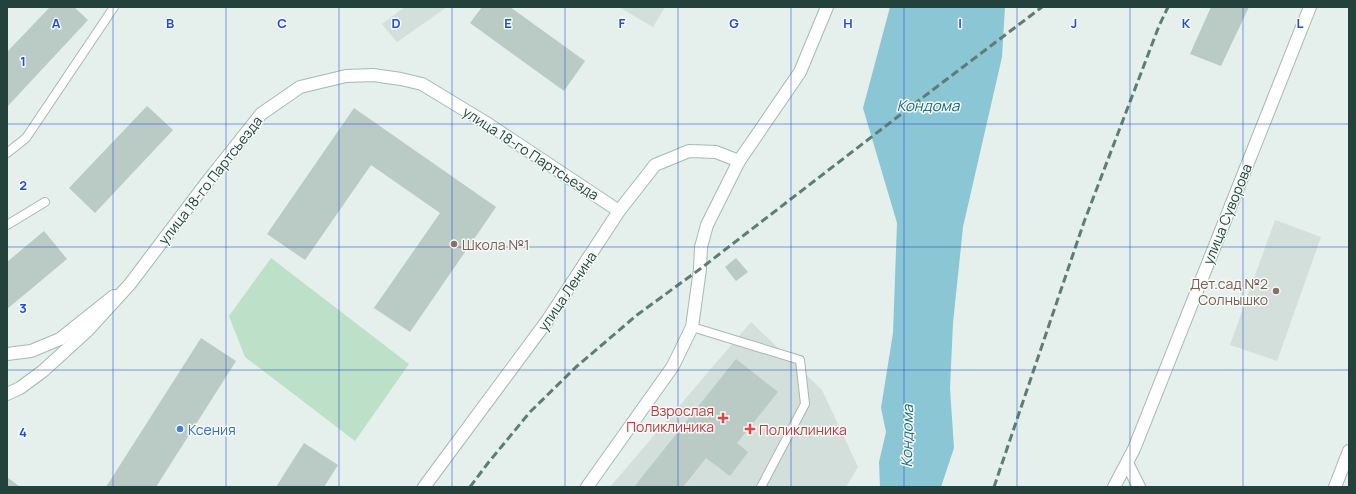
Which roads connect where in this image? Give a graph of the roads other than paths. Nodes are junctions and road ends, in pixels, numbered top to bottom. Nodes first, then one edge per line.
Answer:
1 (114, 7) edge
2 (827, 7) edge
3 (1310, 7) edge
4 (7, 153) edge
5 (739, 161) junction
6 (45, 202) dead end
7 (619, 211) junction
8 (7, 225) edge
9 (130, 284) junction
10 (692, 327) junction
11 (7, 354) edge
12 (7, 394) edge
13 (1349, 451) edge
14 (1127, 463) junction
15 (424, 487) edge
16 (587, 487) edge
17 (761, 487) edge
18 (1114, 487) edge
19 (1139, 487) edge
20 (1335, 487) edge

1 - 4 lane
2 - 5 street
3 - 14 street, улица Суворова
5 - 7 street, улица Ленина
5 - 10 street
6 - 8 lane
7 - 9 street, улица 18-го Партсьезда
7 - 15 street, улица Ленина
9 - 11 street
9 - 12 street, улица 18-го Партсьезда
10 - 16 street
10 - 17 lane
13 - 20 street
14 - 18 street, улица Суворова
14 - 19 street

